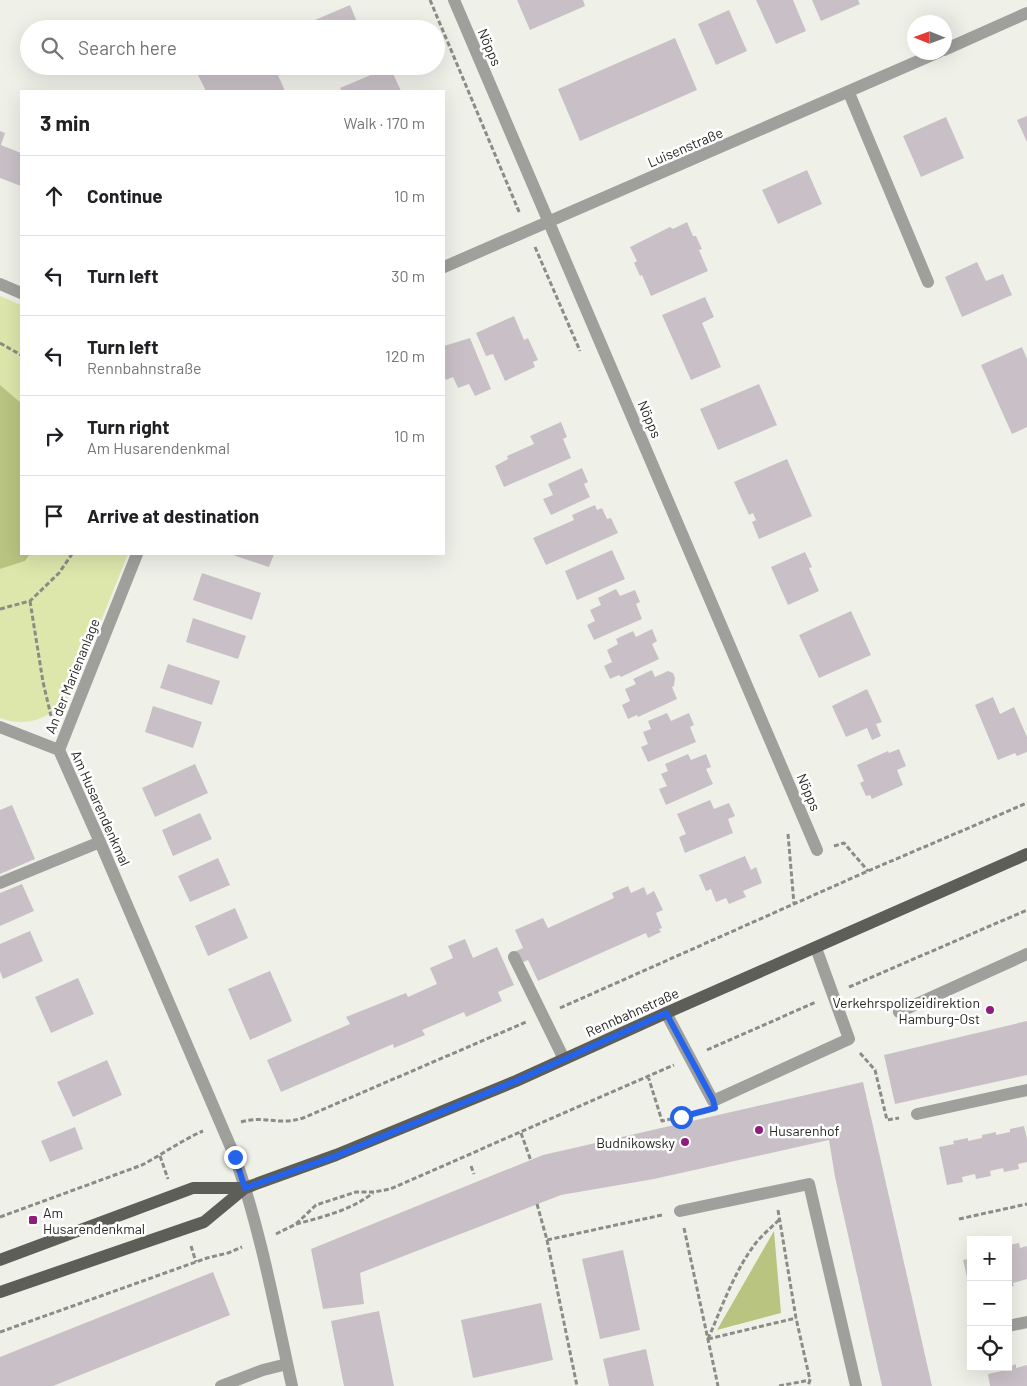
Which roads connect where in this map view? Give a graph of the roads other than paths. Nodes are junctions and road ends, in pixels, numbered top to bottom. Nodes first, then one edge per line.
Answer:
1 (454, 0) edge
2 (1027, 13) edge
3 (952, 46) edge
4 (921, 60) edge
5 (849, 93) junction
6 (550, 221) junction
7 (445, 267) edge
8 (928, 282) dead end
9 (0, 284) edge
10 (20, 293) edge
11 (137, 555) edge
12 (0, 727) edge
13 (58, 750) junction
14 (100, 842) junction
15 (817, 850) dead end
16 (1027, 854) edge
17 (0, 883) edge
18 (816, 948) junction
19 (1027, 954) edge
20 (514, 957) dead end
21 (899, 1012) dead end
22 (666, 1013) junction
23 (564, 1059) junction
24 (1027, 1090) edge
25 (917, 1114) road end
26 (245, 1188) junction
27 (680, 1211) road end
28 (0, 1260) edge
29 (0, 1292) edge
30 (1027, 1322) edge
31 (1012, 1325) edge
32 (287, 1364) junction
33 (221, 1386) edge
34 (292, 1386) edge
35 (856, 1386) edge

1 - 6 street, Nöpps
2 - 3 street
4 - 5 street, Luisenstraße
5 - 6 street, Luisenstraße
5 - 8 street
6 - 7 street, Luisenstraße
6 - 15 street, Nöpps
9 - 10 street
11 - 13 street, An der Marienanlage
12 - 13 street, An der Marienanlage
13 - 14 street, Am Husarendenkmal
14 - 17 street
14 - 26 street, Am Husarendenkmal
16 - 18 main road, Rennbahnstraße
18 - 22 main road, Rennbahnstraße
18 - 22 street
19 - 21 street
20 - 23 street
22 - 23 main road, Rennbahnstraße
23 - 26 main road, Rennbahnstraße
24 - 25 street
26 - 28 main road, Rennbahnstraße
26 - 29 main road, Rennbahnstraße
26 - 32 street, Am Husarendenkmal
27 - 35 street
30 - 31 street
32 - 33 street
32 - 34 street, Am Husarendenkmal

